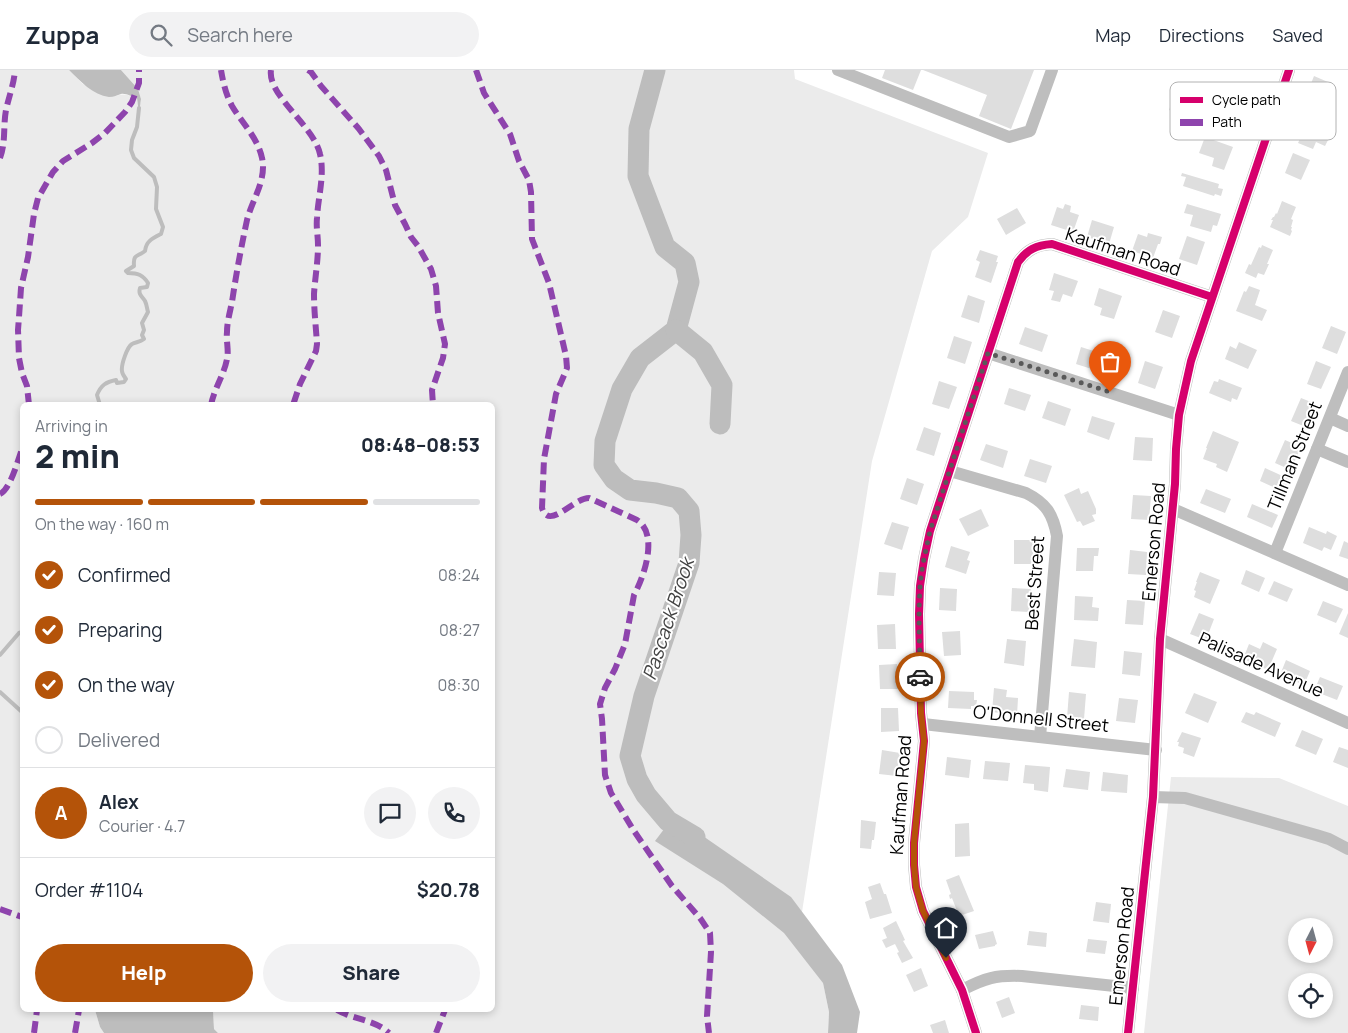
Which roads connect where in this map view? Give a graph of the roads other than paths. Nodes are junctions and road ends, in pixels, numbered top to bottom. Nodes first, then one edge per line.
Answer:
1 (838, 70) edge
2 (1052, 70) edge
3 (1289, 70) edge
4 (1285, 82) edge
5 (1265, 140) edge
6 (1212, 298) junction
7 (988, 353) junction
8 (1348, 372) edge
9 (1345, 390) edge
10 (1179, 415) junction
11 (1330, 418) junction
12 (1348, 426) edge
13 (1317, 449) junction
14 (1345, 461) edge
15 (950, 471) junction
16 (1173, 509) junction
17 (1275, 552) junction
18 (1348, 584) edge
19 (1160, 640) junction
20 (1348, 723) edge
21 (923, 724) junction
22 (1040, 737) junction
23 (1156, 750) junction
24 (1153, 797) junction
25 (1348, 849) edge
26 (1133, 988) junction
27 (962, 990) junction
28 (976, 1033) edge
29 (1128, 1033) edge

1 - 2 street
3 - 4 street, Emerson Road
5 - 6 street, Emerson Road
6 - 7 street, Kaufman Road
6 - 10 street, Emerson Road
7 - 10 street
7 - 15 street, Kaufman Road
8 - 9 street, Tillman Street
9 - 11 street, Tillman Street
10 - 16 street, Emerson Road
11 - 12 street
11 - 13 street, Tillman Street
13 - 14 street
13 - 17 street, Tillman Street
15 - 21 street, Kaufman Road
15 - 22 street, Best Street
16 - 17 street
16 - 19 street, Emerson Road
17 - 18 street
19 - 20 street, Palisade Avenue
19 - 23 street, Emerson Road
21 - 22 street, O'Donnell Street
21 - 27 street, Kaufman Road
22 - 23 street, O'Donnell Street
23 - 24 street, Emerson Road
24 - 25 street
24 - 26 street, Emerson Road
26 - 27 street
26 - 29 street, Emerson Road
27 - 28 street, Kaufman Road

